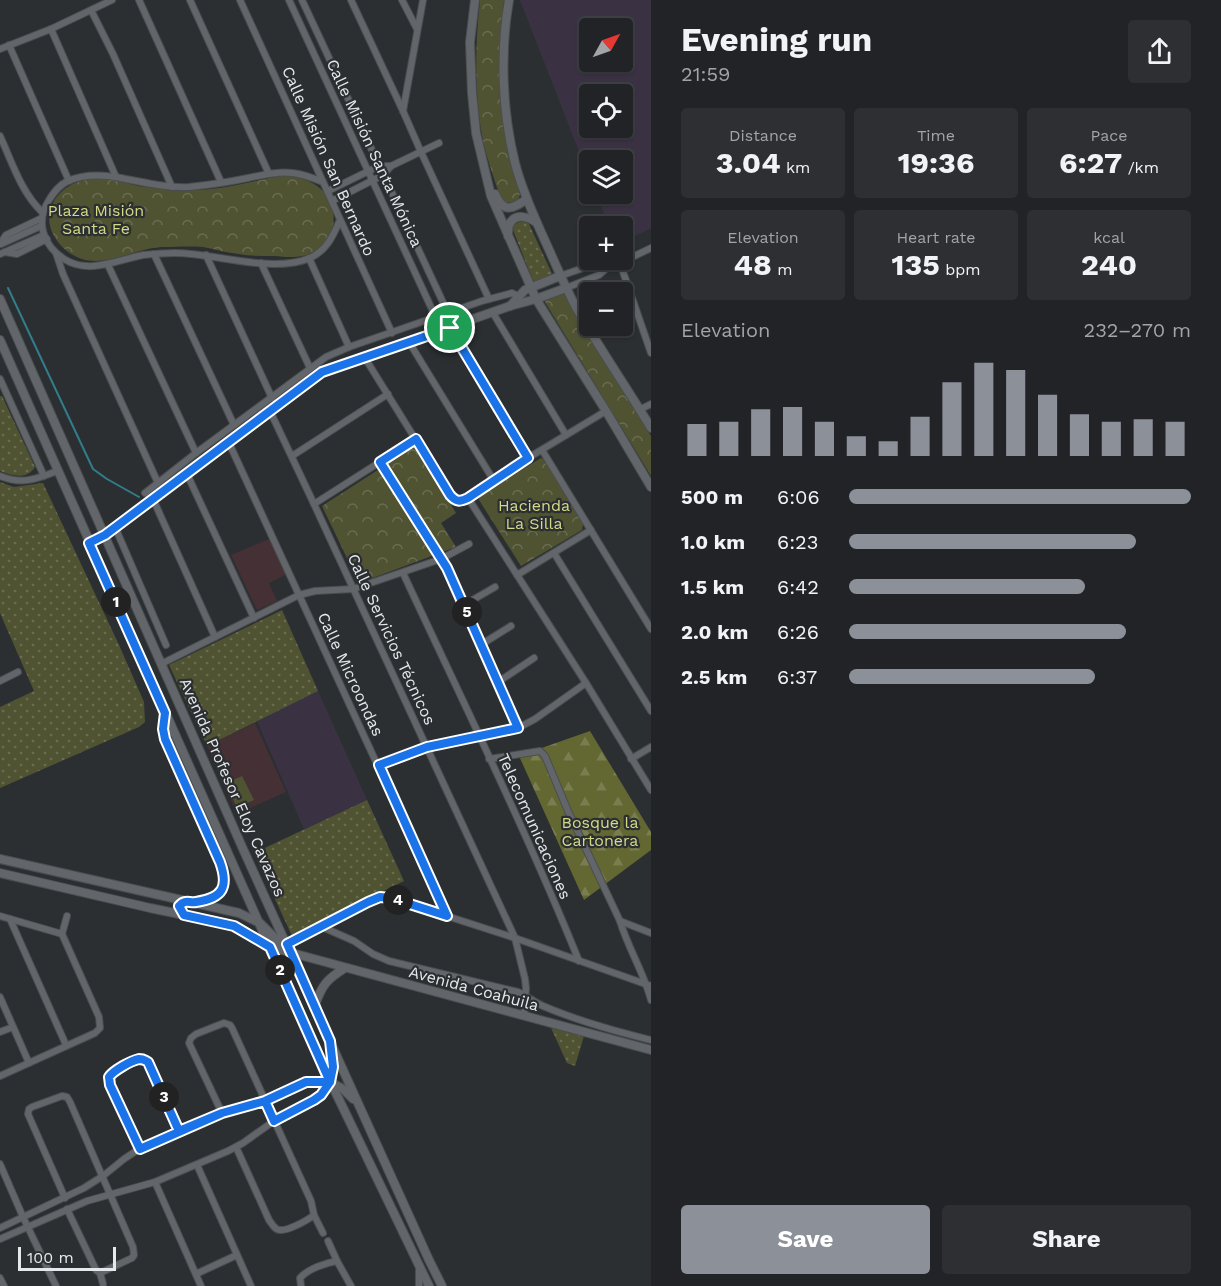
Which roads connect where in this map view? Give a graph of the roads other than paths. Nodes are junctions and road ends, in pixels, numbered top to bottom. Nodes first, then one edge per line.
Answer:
1 (112, 0) edge
2 (139, 0) edge
3 (190, 0) edge
4 (240, 0) edge
5 (289, 0) edge
6 (302, 0) edge
7 (351, 0) edge
8 (402, 0) edge
9 (423, 0) edge
10 (475, 0) edge
11 (509, 0) edge
12 (91, 10) junction
13 (51, 29) junction
14 (417, 30) junction
15 (322, 44) junction
16 (9, 45) junction
17 (0, 49) edge
18 (312, 49) junction
19 (404, 111) junction
20 (0, 136) edge
21 (439, 143) dead end
22 (421, 152) junction
23 (379, 166) junction
24 (391, 166) junction
25 (483, 166) junction
26 (369, 171) junction
27 (269, 174) junction
28 (383, 175) junction
29 (116, 177) junction
30 (373, 180) junction
31 (69, 181) junction
32 (221, 182) junction
33 (323, 182) junction
34 (172, 187) junction
35 (328, 191) junction
36 (527, 199) junction
37 (333, 201) junction
38 (42, 215) junction
39 (340, 220) junction
40 (537, 224) junction
41 (41, 226) junction
42 (46, 237) junction
43 (508, 237) junction
44 (0, 244) edge
45 (651, 248) edge
46 (56, 252) junction
47 (2, 253) edge
48 (154, 254) junction
49 (206, 255) junction
50 (633, 257) edge
51 (309, 258) junction
52 (261, 263) junction
53 (108, 265) junction
54 (579, 269) edge
55 (605, 270) edge
56 (622, 270) edge
57 (560, 276) junction
58 (530, 287) junction
59 (566, 288) junction
60 (0, 299) edge
61 (489, 299) junction
62 (536, 299) junction
63 (519, 300) junction
64 (448, 313) junction
65 (493, 313) junction
66 (435, 318) junction
67 (450, 328) junction
68 (392, 333) junction
69 (0, 340) edge
70 (409, 342) junction
71 (349, 347) junction
72 (651, 353) edge
73 (365, 358) junction
74 (310, 368) junction
75 (0, 381) edge
76 (388, 394) junction
77 (272, 398) junction
78 (651, 404) edge
79 (639, 410) junction
80 (270, 411) junction
81 (606, 411) junction
82 (234, 425) junction
83 (651, 428) edge
84 (566, 435) junction
85 (416, 439) junction
86 (230, 442) junction
87 (542, 450) junction
88 (196, 453) junction
89 (292, 456) junction
90 (528, 458) junction
91 (380, 462) junction
92 (76, 469) junction
93 (187, 474) junction
94 (0, 476) edge
95 (44, 476) junction
96 (59, 476) junction
97 (494, 481) junction
98 (158, 483) junction
99 (651, 487) edge
100 (145, 493) dead end
101 (468, 498) junction
102 (153, 499) junction
103 (314, 504) junction
104 (115, 527) junction
105 (591, 530) junction
106 (105, 535) junction
107 (89, 543) junction
108 (469, 544) dead end
109 (554, 553) junction
110 (441, 559) junction
111 (403, 573) junction
112 (517, 575) junction
113 (495, 587) dead end
114 (353, 589) junction
115 (299, 595) junction
116 (464, 605) junction
117 (254, 618) junction
118 (511, 626) dead end
119 (651, 628) edge
120 (215, 637) junction
121 (482, 644) junction
122 (166, 645) dead end
123 (534, 658) dead end
124 (161, 664) junction
125 (18, 672) dead end
126 (0, 681) edge
127 (498, 682) junction
128 (586, 683) junction
129 (651, 711) edge
130 (165, 713) junction
131 (518, 728) junction
132 (479, 736) junction
133 (427, 747) junction
134 (651, 747) edge
135 (489, 759) junction
136 (632, 759) junction
137 (379, 765) junction
138 (651, 790) edge
139 (211, 842) junction
140 (0, 859) edge
141 (234, 866) junction
142 (0, 873) edge
143 (190, 902) junction
144 (184, 915) junction
145 (0, 916) edge
146 (67, 916) dead end
147 (447, 916) junction
148 (248, 918) junction
149 (10, 919) junction
150 (620, 921) junction
151 (260, 923) junction
152 (320, 926) junction
153 (247, 932) junction
154 (651, 933) edge
155 (62, 934) junction
156 (514, 938) junction
157 (287, 944) junction
158 (270, 947) junction
159 (290, 953) junction
160 (579, 961) junction
161 (345, 968) junction
162 (649, 985) edge
163 (526, 996) junction
164 (0, 997) edge
165 (651, 1000) edge
166 (315, 1005) junction
167 (524, 1016) junction
168 (13, 1027) junction
169 (0, 1032) edge
170 (651, 1040) edge
171 (330, 1041) junction
172 (66, 1045) junction
173 (651, 1050) edge
174 (29, 1063) junction
175 (0, 1076) edge
176 (330, 1082) junction
177 (265, 1101) junction
178 (361, 1109) junction
179 (222, 1113) junction
180 (274, 1121) junction
181 (179, 1131) junction
182 (236, 1147) junction
183 (140, 1149) junction
184 (0, 1164) edge
185 (197, 1165) junction
186 (103, 1176) junction
187 (155, 1182) junction
188 (110, 1194) junction
189 (64, 1197) junction
190 (68, 1209) junction
191 (314, 1215) junction
192 (23, 1218) junction
193 (28, 1227) junction
194 (0, 1228) edge
195 (323, 1233) dead end
196 (0, 1239) edge
197 (328, 1241) dead end
198 (237, 1255) junction
199 (337, 1261) junction
200 (419, 1268) junction
201 (100, 1273) junction
202 (196, 1274) junction
203 (0, 1278) edge
204 (103, 1284) dead end
205 (4, 1286) edge
206 (56, 1286) edge
207 (201, 1286) edge
208 (251, 1286) edge
209 (301, 1286) edge
210 (351, 1286) edge
211 (419, 1286) edge
212 (429, 1286) edge
213 (442, 1286) edge

1 - 12 street
2 - 32 street
3 - 27 street
4 - 33 street, Calle Misión San Bernardo
5 - 18 street, Calle Misión Santa Mónica
6 - 15 street, Calle Misión Santa Mónica
7 - 19 street
8 - 14 street
9 - 14 street
10 - 25 main road
11 - 36 main road
12 - 13 street
12 - 34 street
13 - 16 street
13 - 29 street
14 - 19 street
15 - 18 street
15 - 23 street, Calle Misión Santa Mónica
16 - 17 street
16 - 31 street
18 - 26 street, Calle Misión Santa Mónica
19 - 22 street
20 - 38 street
21 - 22 street
22 - 24 street
22 - 61 street
23 - 24 street
23 - 26 street
23 - 28 street, Calle Misión Santa Mónica
24 - 28 street
25 - 36 main road
25 - 43 main road
26 - 30 street, Calle Misión Santa Mónica
26 - 35 street
27 - 32 street
27 - 33 street
28 - 30 street
28 - 64 street, Calle Misión Santa Mónica
29 - 31 street
29 - 34 street
30 - 37 street
30 - 66 street, Calle Misión Santa Mónica
31 - 38 street
32 - 34 street
33 - 35 street, Calle Misión San Bernardo
35 - 37 street, Calle Misión San Bernardo
36 - 40 main road
37 - 39 street, Calle Misión San Bernardo
38 - 41 street
38 - 44 street
39 - 51 street
39 - 68 street, Calle Misión San Bernardo
40 - 43 main road
40 - 57 main road
41 - 42 street
41 - 44 street
42 - 46 street
42 - 47 street
43 - 58 main road
45 - 50 street
46 - 53 street
46 - 98 street
48 - 49 street
48 - 53 street
48 - 82 street
49 - 52 street
49 - 77 street
51 - 52 street
51 - 71 street
52 - 74 street
53 - 88 street
54 - 57 street
55 - 59 street
56 - 72 street
57 - 58 street
57 - 59 main road
58 - 62 main road
58 - 63 street
59 - 62 street
59 - 79 main road
60 - 92 main road, Avenida Profesor Eloy Cavazos
61 - 63 street
61 - 64 street
62 - 63 street
62 - 81 main road
63 - 65 street
64 - 66 street
65 - 67 street
65 - 84 street
66 - 68 street
67 - 70 street
67 - 90 street
68 - 71 street
69 - 96 main road, Avenida Profesor Eloy Cavazos
70 - 73 street
70 - 97 street
71 - 74 street
73 - 76 street
73 - 80 street
74 - 77 street
75 - 95 street
76 - 85 street
76 - 89 street
77 - 82 street
78 - 79 street
79 - 83 main road
80 - 86 street
80 - 89 street, Calle Servicios Técnicos
81 - 84 street
81 - 99 main road
82 - 88 street
84 - 87 street
85 - 91 street
85 - 101 street
86 - 93 street
86 - 115 street, Calle Microondas
87 - 90 street
87 - 105 street
88 - 98 street
89 - 103 street, Calle Servicios Técnicos
90 - 97 street
91 - 103 street
91 - 110 street
92 - 96 main road
92 - 106 main road, Avenida Profesor Eloy Cavazos
93 - 102 street
93 - 117 street
94 - 95 street
95 - 96 street
96 - 107 main road, Avenida Profesor Eloy Cavazos
97 - 101 street
98 - 100 street
101 - 112 street
102 - 104 street
102 - 120 street
103 - 114 street, Calle Servicios Técnicos
104 - 106 street
104 - 122 street
105 - 109 street
105 - 119 street
106 - 107 main road
106 - 124 main road, Avenida Profesor Eloy Cavazos
107 - 130 main road, Avenida Profesor Eloy Cavazos
108 - 110 street
109 - 112 street
109 - 129 street
110 - 111 street
110 - 116 street
111 - 114 street
111 - 132 street, Telecomunicaciones
112 - 128 street
113 - 116 street
114 - 115 street
114 - 133 street, Calle Servicios Técnicos
115 - 117 street
115 - 137 street, Calle Microondas
116 - 121 street
117 - 120 street
118 - 121 street
120 - 124 street
121 - 127 street
123 - 127 street
124 - 157 main road, Avenida Profesor Eloy Cavazos
125 - 126 street
127 - 131 street
128 - 131 street
128 - 136 street
130 - 139 main road
130 - 141 main road, Avenida Profesor Eloy Cavazos
131 - 132 street
132 - 133 street
132 - 135 street, Telecomunicaciones
133 - 137 street
133 - 156 street, Calle Servicios Técnicos
134 - 136 street
135 - 150 street
135 - 160 street, Telecomunicaciones
136 - 138 street
137 - 147 street, Calle Microondas
139 - 141 main road
139 - 143 main road
140 - 143 street, Avenida Coahuila
141 - 151 main road, Avenida Profesor Eloy Cavazos
142 - 144 street, Avenida Coahuila
143 - 144 street
143 - 148 street, Avenida Coahuila
144 - 153 street, Avenida Coahuila
145 - 149 street
146 - 155 street
147 - 152 street
147 - 156 street
148 - 151 street, Avenida Coahuila
148 - 153 street
149 - 155 street
149 - 172 street
150 - 154 street
150 - 162 street
151 - 158 main road, Avenida Profesor Eloy Cavazos
151 - 159 street, Avenida Coahuila
152 - 157 street
152 - 163 street
153 - 158 street, Avenida Coahuila
155 - 172 street
156 - 160 street
156 - 163 street, Calle Servicios Técnicos
157 - 159 main road, Avenida Profesor Eloy Cavazos
158 - 159 street, Avenida Coahuila
158 - 176 main road, Avenida Profesor Eloy Cavazos
159 - 161 street, Avenida Coahuila
159 - 166 main road, Avenida Profesor Eloy Cavazos
160 - 162 street
161 - 166 main road
161 - 167 street, Avenida Coahuila
162 - 165 street
163 - 167 street, Calle Servicios Técnicos
163 - 170 street
164 - 168 street
166 - 171 main road, Avenida Profesor Eloy Cavazos
167 - 173 street, Avenida Coahuila
168 - 169 street
168 - 174 street
171 - 176 main road
171 - 178 main road, Avenida Profesor Eloy Cavazos
172 - 174 street
174 - 175 street
176 - 177 street
176 - 178 main road
176 - 180 street
176 - 200 main road, Avenida Profesor Eloy Cavazos
177 - 179 street
177 - 179 street
177 - 180 street
178 - 213 main road, Avenida Profesor Eloy Cavazos
179 - 181 street
180 - 182 street
180 - 191 street
181 - 183 street
181 - 183 street
182 - 185 street
182 - 191 street
183 - 186 street
184 - 192 street
185 - 187 street
185 - 198 street
186 - 188 street
186 - 189 street
186 - 189 street
187 - 188 street
187 - 202 street
188 - 190 street
188 - 201 street
189 - 192 street
190 - 193 street
190 - 201 street
191 - 195 street
192 - 193 street
192 - 194 street
193 - 196 street
193 - 206 street
197 - 199 street
198 - 202 street
198 - 208 street
199 - 209 street
199 - 210 street
200 - 211 street
200 - 212 main road, Avenida Profesor Eloy Cavazos
201 - 204 street
202 - 207 street
203 - 205 street

